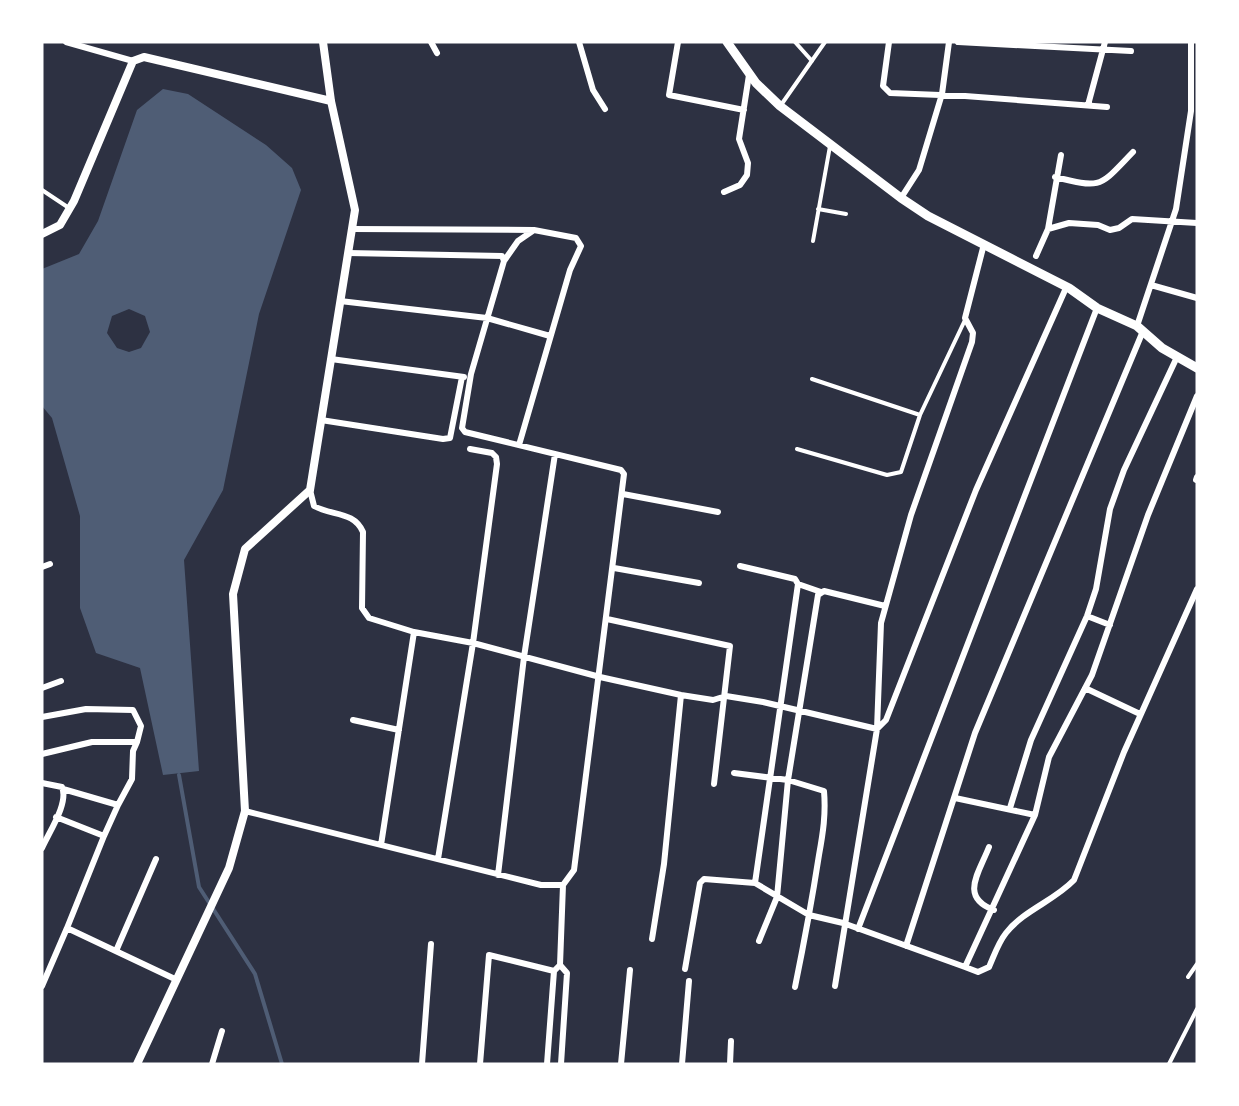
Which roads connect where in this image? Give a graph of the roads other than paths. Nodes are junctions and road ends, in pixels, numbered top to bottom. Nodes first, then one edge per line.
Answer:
1 (66, 42) edge
2 (323, 42) edge
3 (431, 42) edge
4 (579, 42) edge
5 (678, 42) edge
6 (727, 42) edge
7 (795, 42) edge
8 (825, 42) edge
9 (889, 42) edge
10 (949, 42) edge
11 (958, 42) edge
12 (1105, 42) edge
13 (1191, 42) edge
14 (1103, 50) junction
15 (1131, 51) dead end
16 (436, 53) dead end
17 (1194, 58) edge
18 (133, 61) junction
19 (812, 61) junction
20 (749, 75) junction
21 (942, 94) junction
22 (331, 101) junction
23 (1088, 105) junction
24 (780, 106) junction
25 (1107, 107) dead end
26 (605, 109) dead end
27 (744, 110) junction
28 (1194, 111) edge
29 (831, 142) junction
30 (1133, 152) dead end
31 (1061, 155) dead end
32 (1055, 177) junction
33 (42, 190) edge
34 (724, 192) dead end
35 (901, 198) junction
36 (70, 208) junction
37 (818, 209) junction
38 (846, 214) dead end
39 (1172, 222) junction
40 (1197, 223) edge
41 (352, 229) junction
42 (1048, 229) junction
43 (534, 230) junction
44 (42, 234) edge
45 (813, 241) dead end
46 (984, 244) junction
47 (348, 253) junction
48 (1036, 256) dead end
49 (504, 261) junction
50 (1151, 285) junction
51 (1066, 288) junction
52 (1197, 298) edge
53 (340, 301) junction
54 (1097, 308) junction
55 (487, 318) junction
56 (965, 320) junction
57 (1140, 329) junction
58 (550, 336) junction
59 (1177, 357) junction
60 (331, 358) junction
61 (1197, 368) edge
62 (462, 377) junction
63 (471, 378) junction
64 (812, 379) dead end
65 (1197, 396) edge
66 (920, 415) junction
67 (321, 420) junction
68 (519, 445) junction
69 (470, 449) dead end
70 (797, 449) dead end
71 (555, 454) junction
72 (310, 490) junction
73 (623, 494) junction
74 (717, 512) dead end
75 (50, 564) dead end
76 (740, 566) dead end
77 (42, 567) edge
78 (614, 568) junction
79 (699, 583) dead end
80 (798, 584) junction
81 (1197, 589) edge
82 (820, 592) junction
83 (885, 606) junction
84 (1087, 616) junction
85 (607, 619) junction
86 (1110, 625) junction
87 (414, 632) junction
88 (473, 644) junction
89 (524, 657) junction
90 (600, 677) junction
91 (61, 681) dead end
92 (42, 688) edge
93 (1085, 688) junction
94 (681, 695) junction
95 (726, 696) junction
96 (781, 707) junction
97 (798, 711) junction
98 (1140, 714) junction
99 (42, 717) edge
100 (353, 720) dead end
101 (877, 729) junction
102 (399, 730) junction
103 (137, 742) junction
104 (42, 754) edge
105 (734, 773) dead end
106 (768, 779) junction
107 (788, 780) junction
108 (42, 783) edge
109 (714, 784) dead end
110 (63, 789) junction
111 (955, 798) junction
112 (118, 805) junction
113 (1010, 808) junction
114 (245, 811) junction
115 (1035, 815) junction
116 (56, 817) junction
117 (104, 836) junction
118 (381, 845) junction
119 (988, 847) dead end
120 (42, 848) edge
121 (156, 860) dead end
122 (438, 860) junction
123 (498, 874) junction
124 (755, 883) junction
125 (563, 885) junction
126 (777, 897) junction
127 (994, 910) junction
128 (809, 915) junction
129 (843, 923) junction
130 (67, 928) junction
131 (858, 929) junction
132 (652, 939) dead end
133 (759, 941) dead end
134 (431, 944) dead end
135 (906, 946) junction
136 (116, 951) junction
137 (1197, 964) edge
138 (560, 965) junction
139 (965, 968) junction
140 (685, 969) dead end
141 (630, 970) dead end
142 (554, 971) junction
143 (1188, 977) dead end
144 (177, 980) junction
145 (689, 981) dead end
146 (42, 986) edge
147 (835, 986) dead end
148 (795, 987) dead end
149 (1197, 1009) edge
150 (222, 1031) dead end
151 (731, 1041) dead end
152 (137, 1064) edge
153 (212, 1064) edge
154 (422, 1064) edge
155 (480, 1064) edge
156 (547, 1064) edge
157 (561, 1064) edge
158 (621, 1064) edge
159 (682, 1064) edge
160 (730, 1064) edge
161 (1169, 1064) edge

1 - 18 street
2 - 22 street
3 - 16 street
4 - 26 street
5 - 27 street
6 - 20 main road
7 - 19 lane
8 - 19 lane
9 - 21 street
10 - 21 street
11 - 14 street
12 - 14 street
13 - 17 street
14 - 15 street
14 - 23 street
17 - 28 street
18 - 22 street
18 - 36 street
19 - 24 lane
20 - 24 main road
20 - 27 street
21 - 23 street
21 - 35 street
22 - 41 street
23 - 25 street
24 - 29 main road
27 - 34 street
28 - 39 street
29 - 35 main road
29 - 37 lane
30 - 32 street
31 - 32 street
32 - 42 street
33 - 36 lane
35 - 46 main road
36 - 44 street
37 - 38 lane
37 - 45 lane
39 - 40 street
39 - 42 street
39 - 50 street
41 - 43 street
41 - 47 street
42 - 48 street
43 - 49 street
43 - 58 street
46 - 51 main road
46 - 56 street
47 - 49 street
47 - 53 street
49 - 55 street
50 - 52 street
50 - 57 street
51 - 54 main road
51 - 101 street
53 - 55 street
53 - 60 street
54 - 57 main road
54 - 131 street
55 - 58 street
55 - 63 street
56 - 66 lane
56 - 83 street
57 - 59 main road
57 - 111 street
58 - 68 street
59 - 61 main road
59 - 84 street
60 - 62 street
60 - 67 street
62 - 63 street
62 - 67 street
63 - 68 street
64 - 66 lane
65 - 86 street
66 - 70 lane
67 - 72 street
68 - 71 street
69 - 88 street
71 - 73 street
71 - 89 street
72 - 87 street
72 - 114 street
73 - 74 street
73 - 78 street
75 - 77 street
76 - 80 street
78 - 79 street
78 - 85 street
80 - 82 street
80 - 96 street
81 - 98 street
82 - 83 street
82 - 97 street
83 - 101 street
84 - 86 street
84 - 113 street
85 - 90 street
85 - 95 street
86 - 93 street
87 - 88 street
87 - 102 street
88 - 89 street
88 - 122 street
89 - 90 street
89 - 123 street
90 - 94 street
90 - 125 street
91 - 92 street
93 - 98 street
93 - 115 street
94 - 95 street
94 - 132 street
95 - 96 street
95 - 109 street
96 - 97 street
96 - 106 street
97 - 101 street
97 - 107 street
98 - 139 street
99 - 103 street
100 - 102 street
101 - 129 street
102 - 118 street
103 - 104 street
103 - 112 street
105 - 106 street
106 - 107 street
106 - 124 street
107 - 126 street
107 - 128 street
108 - 110 street
110 - 112 street
110 - 116 street
111 - 113 street
111 - 135 street
112 - 117 street
113 - 115 street
114 - 118 street
114 - 144 street
115 - 127 street
116 - 117 street
116 - 120 street
117 - 130 street
118 - 122 street
119 - 127 street
121 - 136 street
122 - 123 street
123 - 125 street
124 - 126 street
124 - 140 street
125 - 138 street
126 - 128 street
126 - 133 street
127 - 139 street
128 - 129 street
128 - 148 street
129 - 131 street
129 - 147 street
130 - 136 street
130 - 146 street
131 - 135 street
134 - 154 street
135 - 139 street
136 - 144 street
137 - 143 lane
138 - 142 street
138 - 157 street
141 - 158 street
142 - 155 street
142 - 156 street
144 - 152 street
145 - 159 street
149 - 161 lane
150 - 153 street
151 - 160 street

